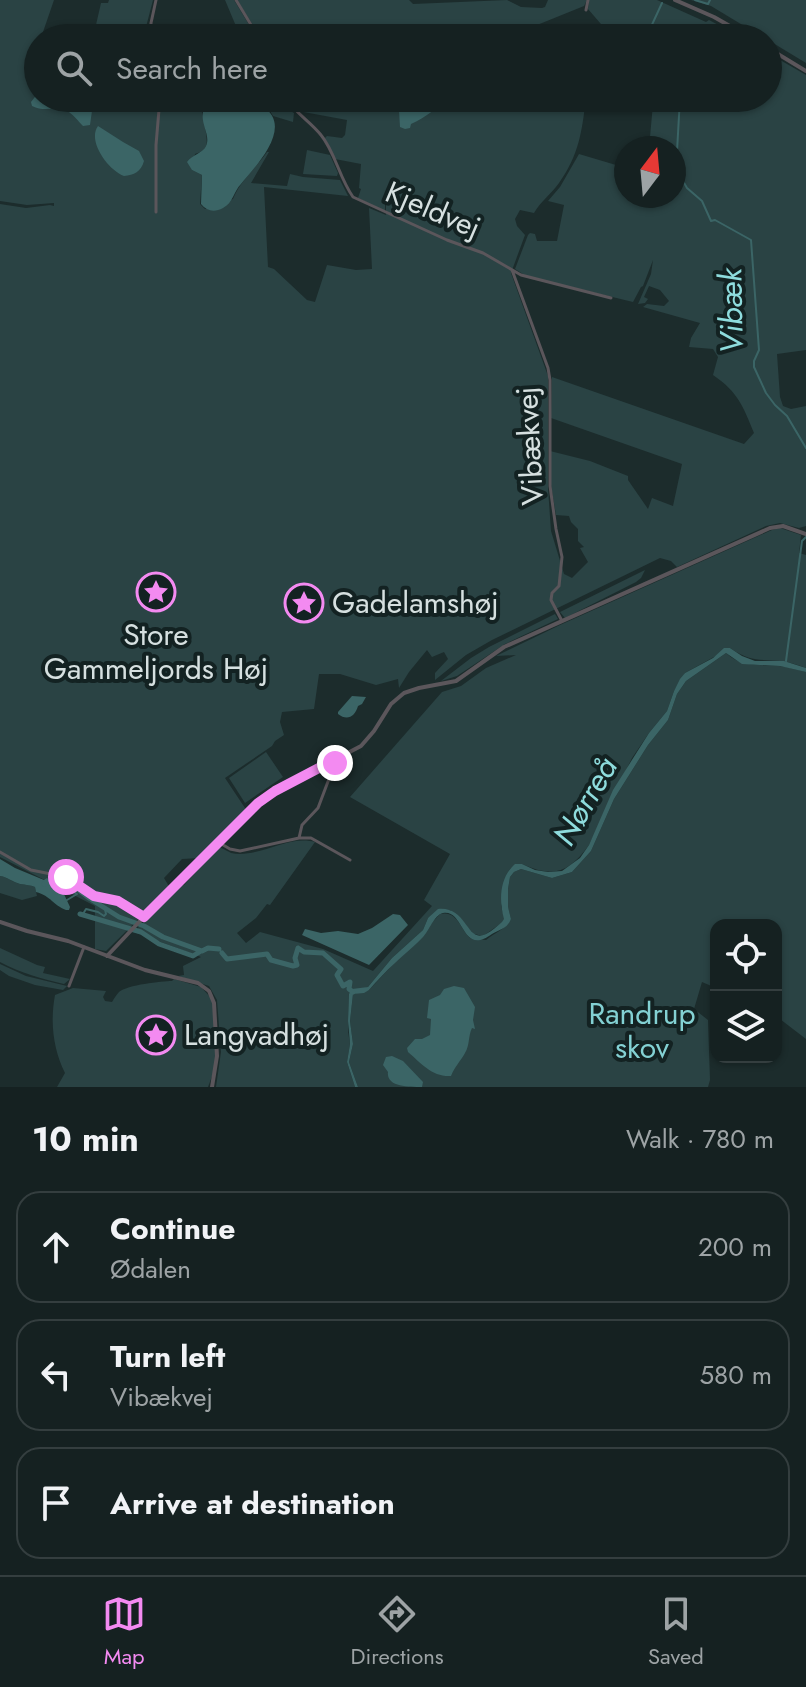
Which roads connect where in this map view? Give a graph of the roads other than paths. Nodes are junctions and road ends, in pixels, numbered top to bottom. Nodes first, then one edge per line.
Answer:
1 (156, 0) edge
2 (236, 0) edge
3 (588, 0) edge
4 (675, 0) edge
5 (586, 10) dead end
6 (151, 24) edge
7 (251, 24) edge
8 (726, 24) edge
9 (782, 56) edge
10 (806, 71) edge
11 (159, 112) edge
12 (296, 112) edge
13 (156, 212) dead end
14 (511, 270) junction
15 (611, 298) dead end
16 (806, 534) edge
17 (562, 621) junction
18 (334, 760) junction
19 (299, 838) junction
20 (218, 842) junction
21 (0, 852) edge
22 (350, 860) dead end
23 (142, 919) junction
24 (0, 922) edge
25 (84, 947) junction
26 (107, 956) junction
27 (69, 986) dead end
28 (212, 1087) edge

1 - 6 street
2 - 7 street
3 - 5 street
4 - 8 street
9 - 10 street
11 - 13 street
12 - 14 street, Kjeldvej
14 - 15 street, Kjeldvej
14 - 17 street, Vibækvej
16 - 17 street
17 - 18 street
18 - 19 street
18 - 20 street
19 - 20 street
19 - 22 street
20 - 23 street
21 - 23 street
23 - 26 street
24 - 25 street
25 - 26 street
25 - 27 street
26 - 28 street

